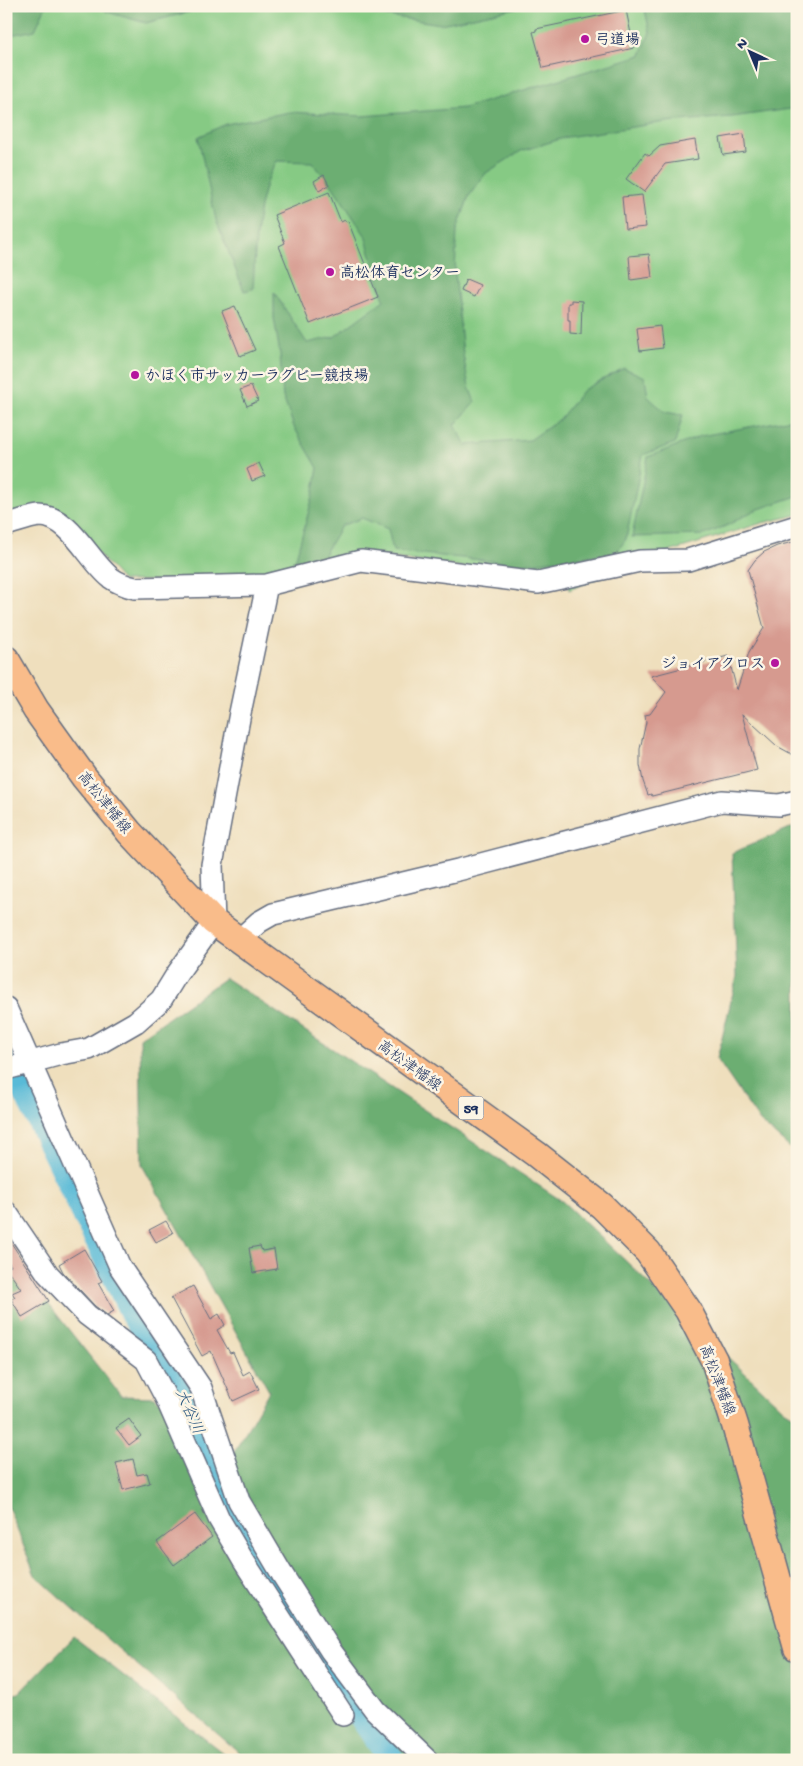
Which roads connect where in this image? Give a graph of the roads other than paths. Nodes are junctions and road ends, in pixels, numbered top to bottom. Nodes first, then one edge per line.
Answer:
1 (6, 525) edge
2 (797, 526) edge
3 (267, 585) junction
4 (6, 659) edge
5 (797, 801) edge
6 (214, 922) junction
7 (239, 940) junction
8 (6, 1008) edge
9 (30, 1063) junction
10 (7, 1069) edge
11 (6, 1212) edge
12 (797, 1648) edge
13 (343, 1715) dead end
14 (427, 1760) edge

1 - 3 street
2 - 3 street
3 - 6 street
4 - 6 main road, 高松津幡線 / 59
5 - 7 street
6 - 7 main road, 高松津幡線 / 59
6 - 9 street
7 - 12 main road, 高松津幡線 / 59
8 - 9 street
9 - 10 street
9 - 14 street
11 - 13 street

